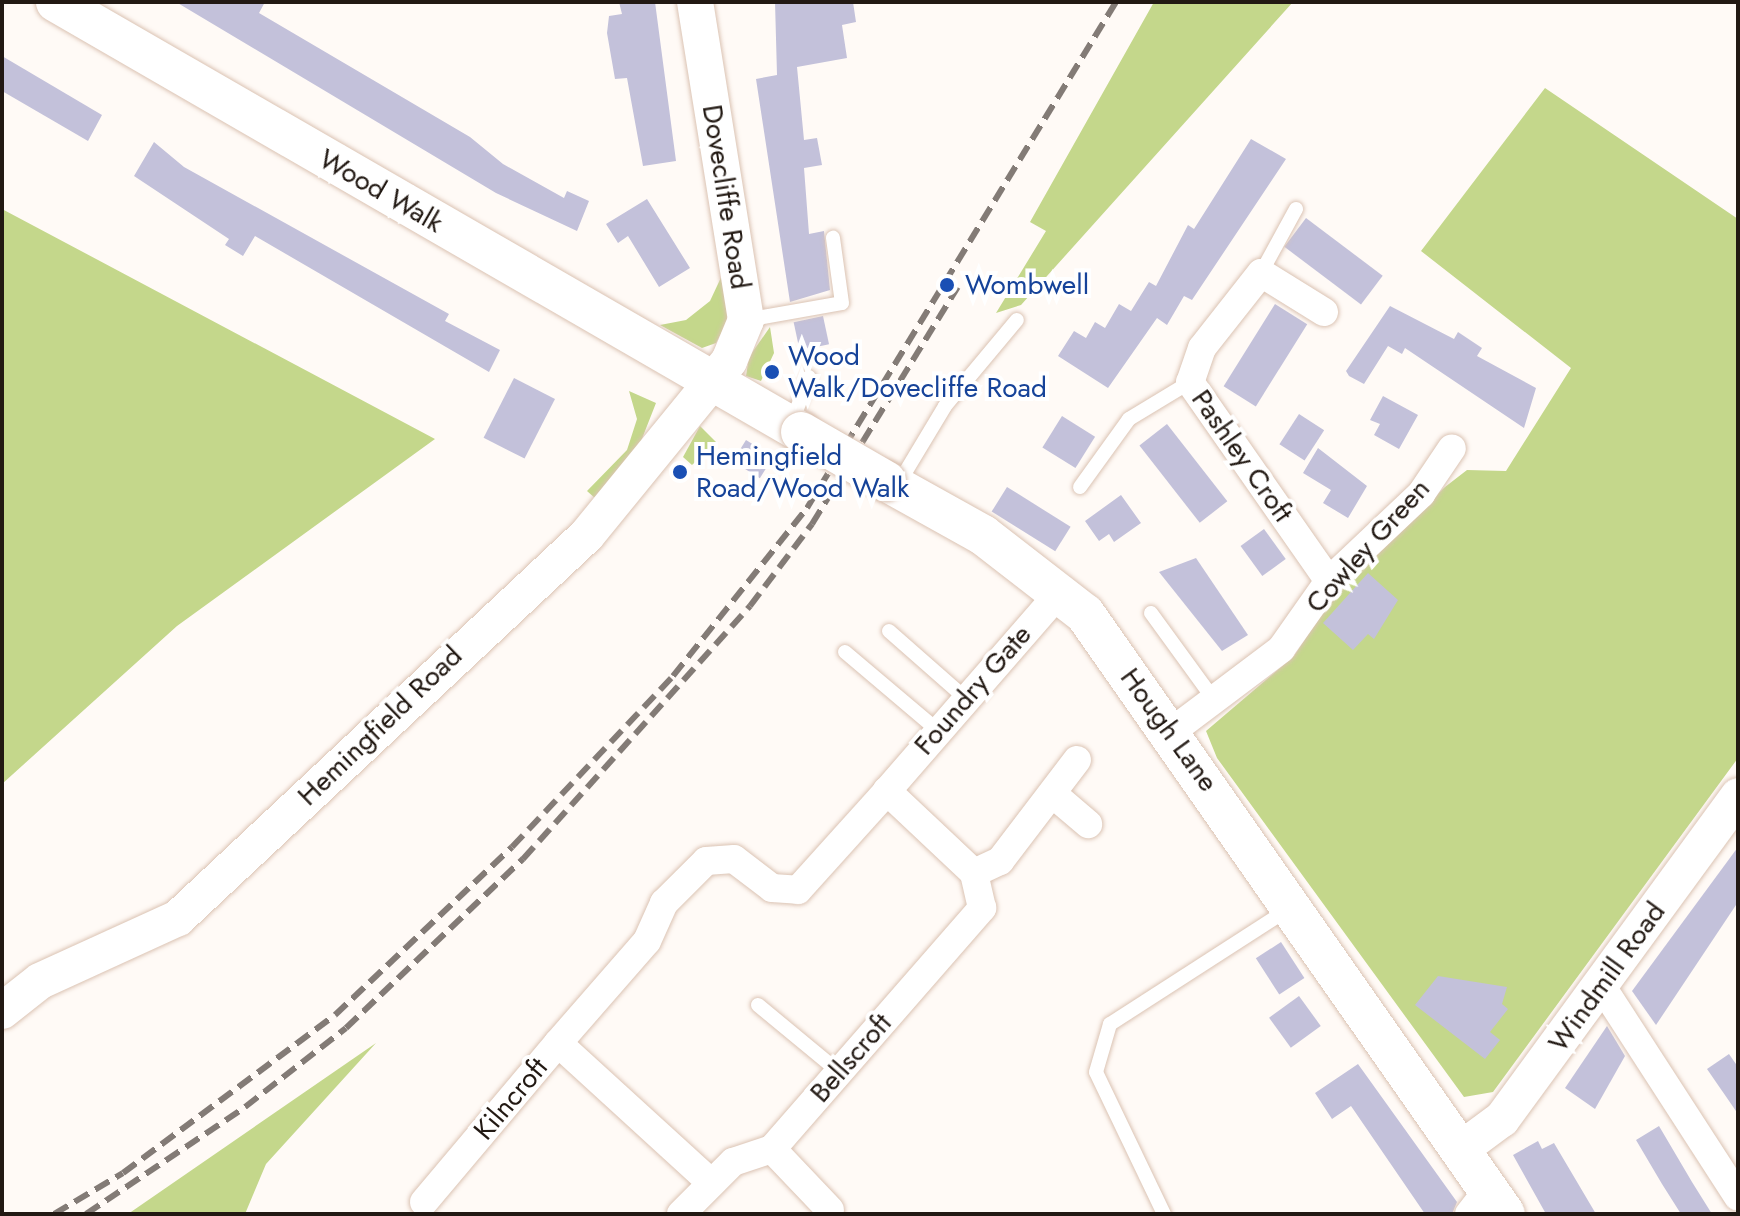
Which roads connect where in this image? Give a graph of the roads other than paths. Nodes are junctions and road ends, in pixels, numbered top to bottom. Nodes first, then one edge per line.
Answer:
1 (56, 2) edge
2 (695, 2) edge
3 (1296, 209) dead end
4 (833, 238) dead end
5 (1261, 273) junction
6 (1324, 312) dead end
7 (746, 320) junction
8 (1017, 320) dead end
9 (809, 377) dead end
10 (707, 379) junction
11 (1190, 382) junction
12 (795, 429) junction
13 (1452, 448) dead end
14 (891, 484) junction
15 (1080, 487) dead end
16 (1329, 581) junction
17 (1062, 590) junction
18 (1151, 613) dead end
19 (889, 631) dead end
20 (845, 652) dead end
21 (963, 696) junction
22 (1215, 702) junction
23 (936, 729) junction
24 (1171, 732) junction
25 (1077, 760) dead end
26 (887, 791) junction
27 (1054, 795) junction
28 (1734, 810) edge
29 (1088, 824) dead end
30 (974, 873) junction
31 (1294, 906) junction
32 (1601, 985) junction
33 (758, 1005) dead end
34 (2, 1011) edge
35 (558, 1043) junction
36 (839, 1072) junction
37 (1464, 1147) junction
38 (772, 1149) junction
39 (710, 1182) junction
40 (1738, 1197) edge
41 (424, 1202) dead end
42 (1488, 1205) edge
43 (830, 1210) dead end
44 (681, 1214) edge
45 (1164, 1214) edge

1 - 10 main road, Wood Walk
2 - 7 street, Dovecliffe Road
3 - 5 lane
4 - 7 lane
5 - 6 street
5 - 11 street, Pashley Croft
7 - 10 street, Dovecliffe Road
8 - 14 lane
9 - 12 lane
10 - 12 main road, Hough Lane
10 - 34 street, Hemingfield Road
11 - 15 lane
11 - 16 street, Pashley Croft
12 - 14 main road, Hough Lane, bridge
13 - 16 street, Cowley Green
14 - 17 main road, Hough Lane
16 - 22 street, Cowley Green
17 - 21 street, Foundry Gate
17 - 24 main road, Hough Lane
18 - 22 lane
19 - 21 lane
20 - 23 lane
21 - 23 street, Foundry Gate
22 - 24 street, Cowley Green
23 - 26 street, Foundry Gate
24 - 31 main road, Hough Lane
25 - 27 street
26 - 30 street
26 - 35 street, Foundry Gate
27 - 29 street
27 - 30 street
28 - 32 street, Windmill Road
30 - 36 street, Bellscroft
31 - 37 main road, Hough Lane
31 - 45 lane
32 - 37 street, Windmill Road
32 - 40 street
33 - 36 lane
35 - 39 street, Kilncroft
35 - 41 street, Kilncroft
36 - 38 street, Bellscroft
37 - 42 main road, Hough Lane
38 - 39 street
38 - 43 street
39 - 44 street

